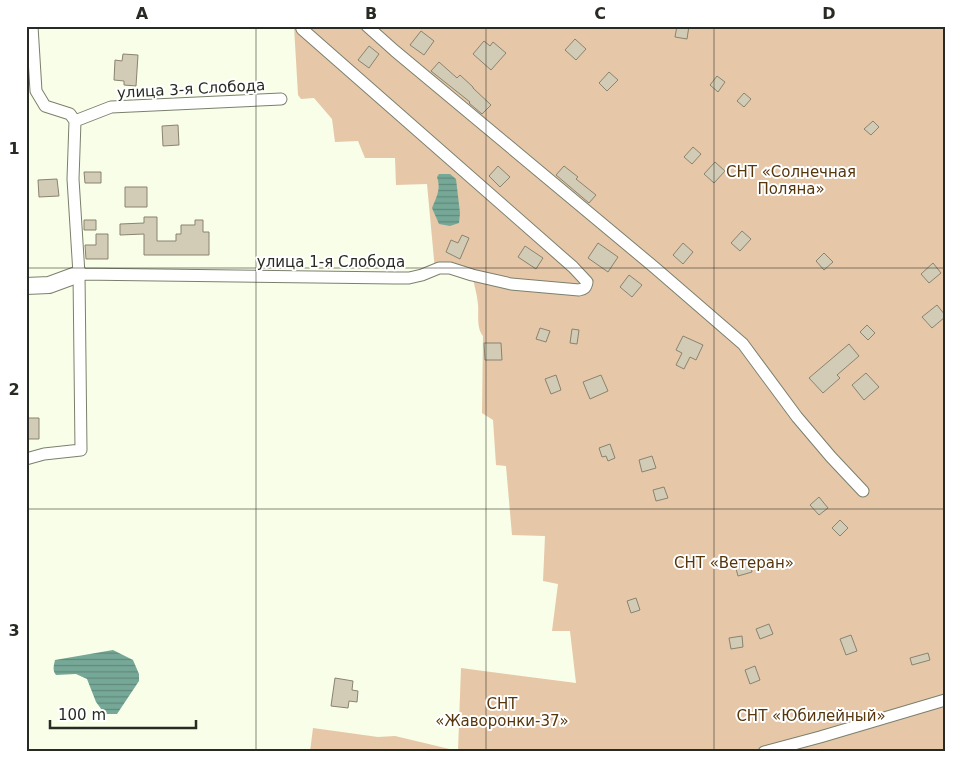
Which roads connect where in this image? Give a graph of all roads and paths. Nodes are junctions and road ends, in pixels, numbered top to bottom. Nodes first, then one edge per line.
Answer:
1 (32, 26) edge
2 (301, 26) edge
3 (367, 26) edge
4 (281, 99) dead end
5 (75, 121) junction
6 (79, 274) junction
7 (26, 286) edge
8 (26, 458) edge
9 (863, 491) dead end
10 (945, 700) edge
11 (764, 752) edge

1 - 5 street
2 - 6 street, улица 1-я Слобода
3 - 9 street
4 - 5 street, улица 3-я Слобода
5 - 6 street
6 - 7 street
6 - 8 street
10 - 11 street

